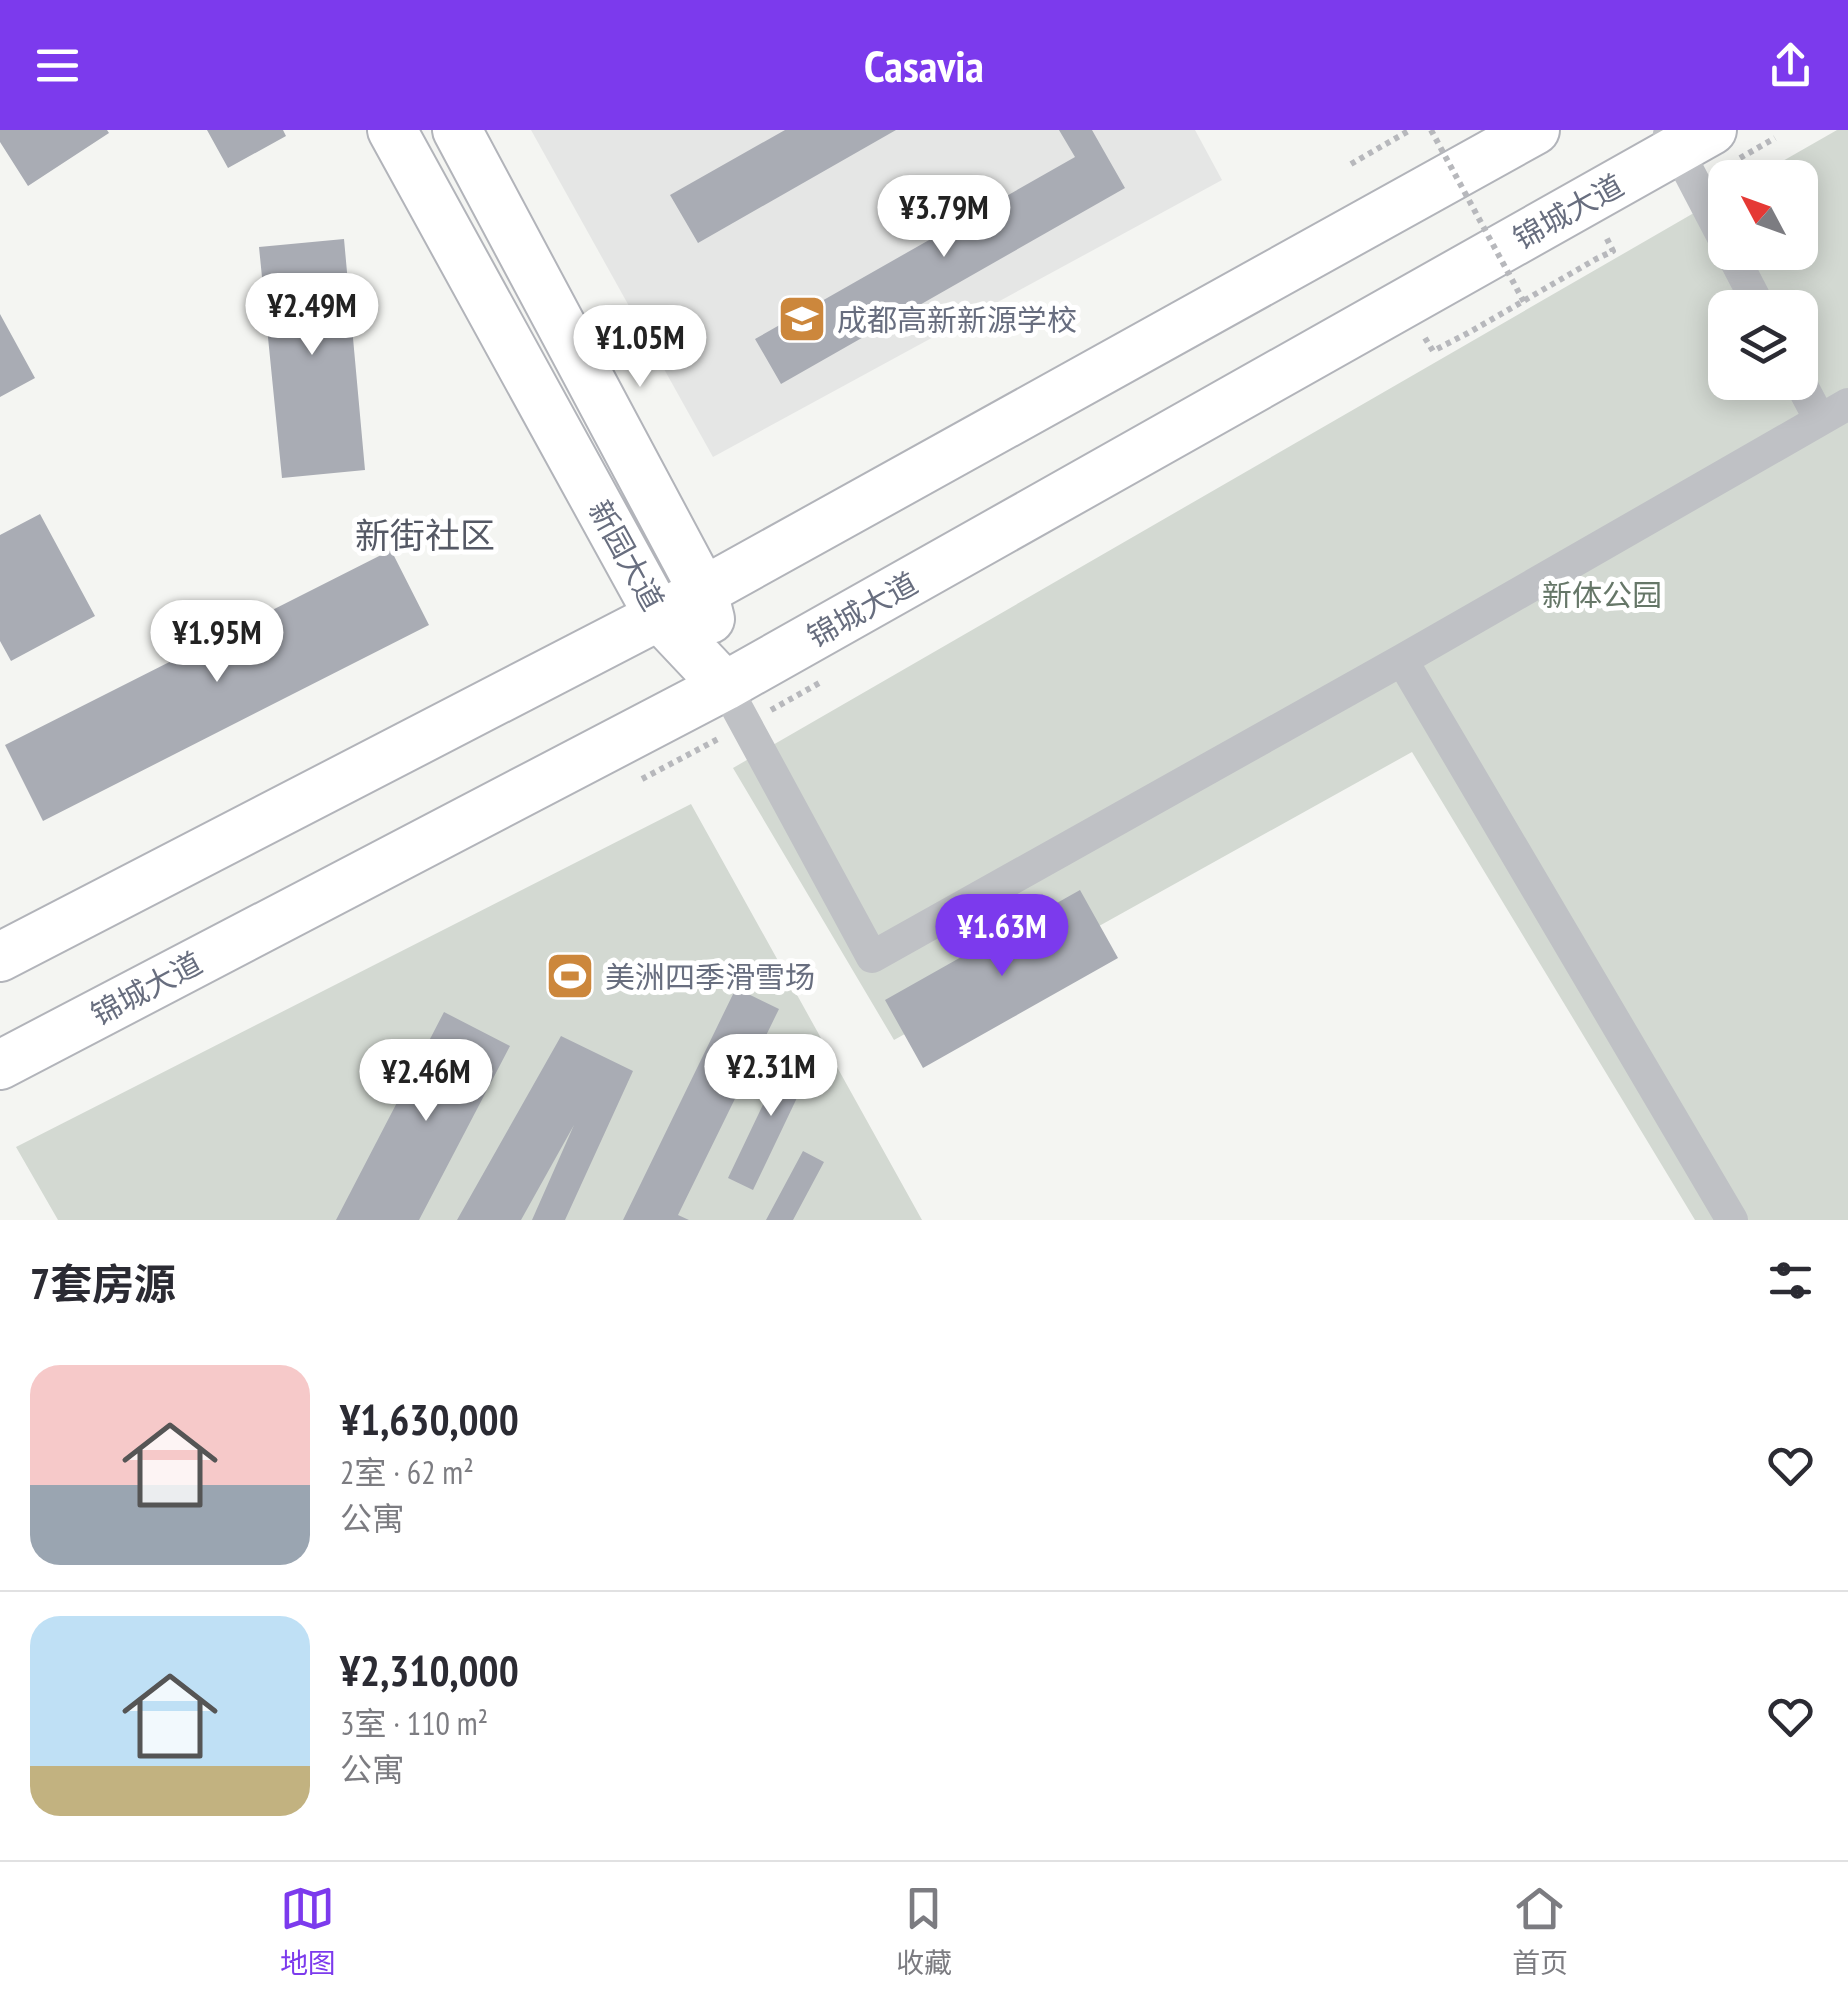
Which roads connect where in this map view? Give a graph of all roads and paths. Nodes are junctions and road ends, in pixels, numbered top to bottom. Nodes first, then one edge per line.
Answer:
1 (392, 130) edge
2 (456, 130) edge
3 (1410, 130) edge
4 (1431, 130) edge
5 (1535, 130) edge
6 (1685, 137) edge
7 (1351, 164) dead end
8 (1708, 197) edge
9 (1605, 236) dead end
10 (1524, 302) junction
11 (1425, 338) dead end
12 (1834, 412) edge
13 (704, 591) junction
14 (659, 616) junction
15 (1402, 660) junction
16 (724, 686) junction
17 (0, 957) edge
18 (0, 1065) edge
19 (1732, 1220) edge

1 - 14 main road, 新园大道
2 - 13 main road, 新园大道
3 - 7 path
4 - 10 path, bridge
5 - 13 main road
6 - 8 street
6 - 16 main road, 锦城大道
9 - 10 path
10 - 11 path
12 - 15 street
13 - 14 main road
13 - 16 main road, 新园大道
14 - 16 main road, 新园大道
14 - 17 main road
15 - 16 street
15 - 19 street
16 - 18 main road, 锦城大道

